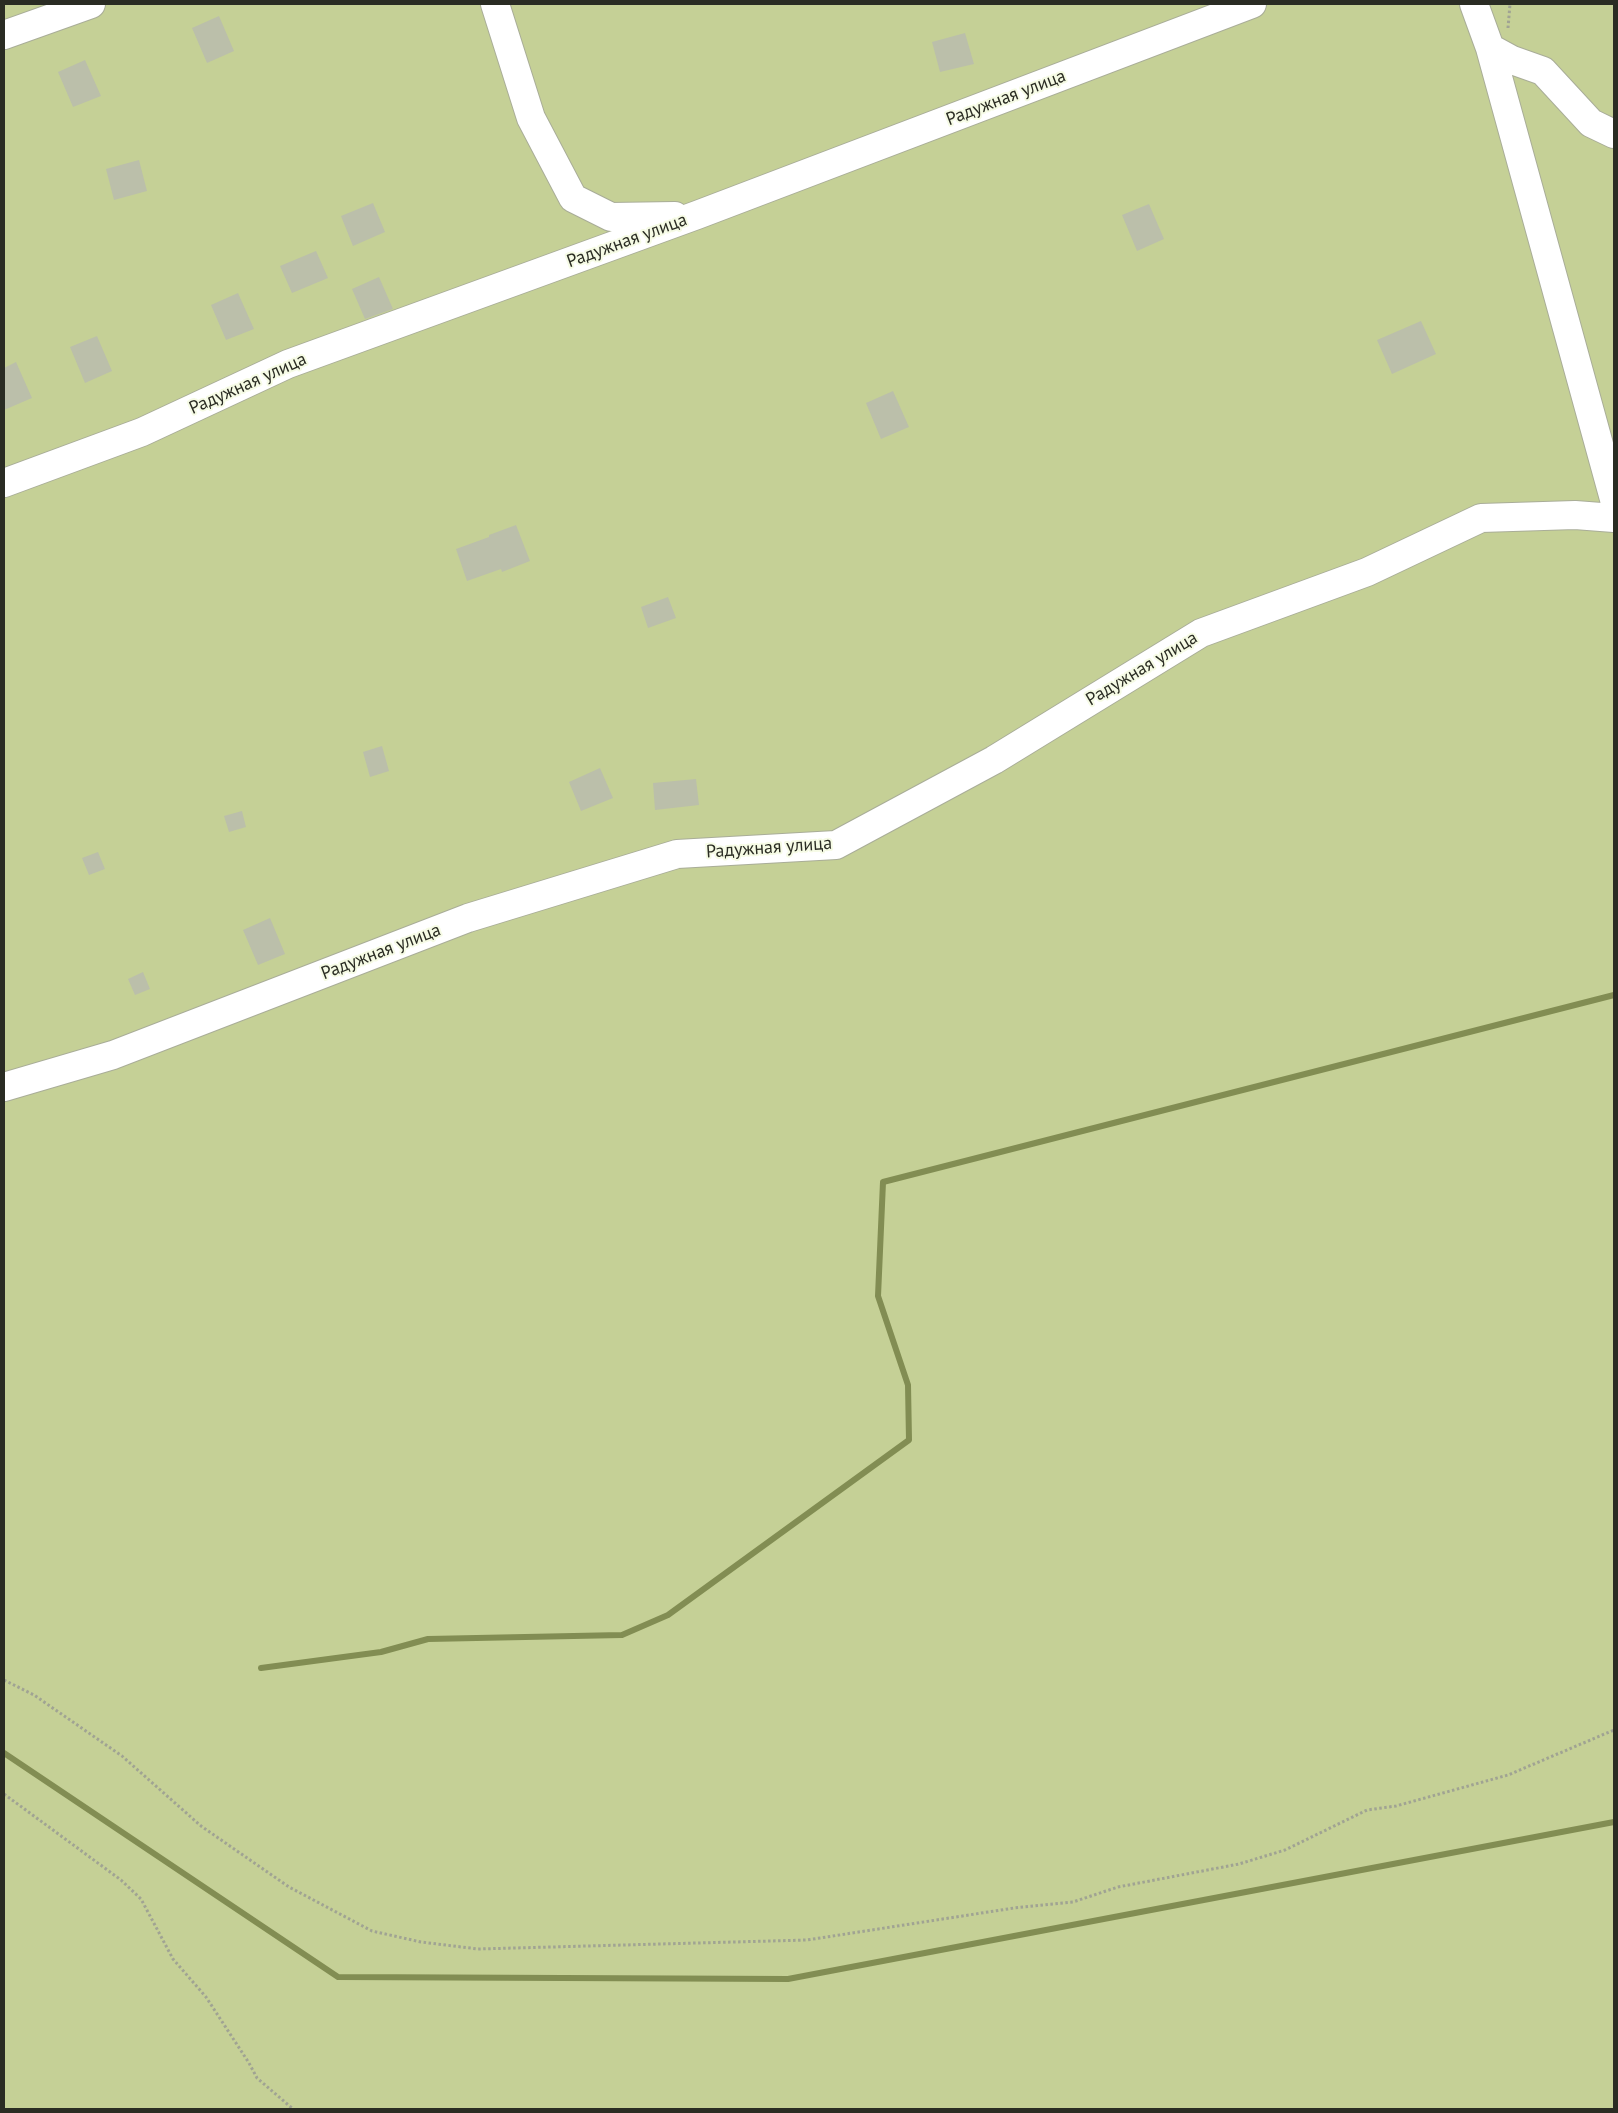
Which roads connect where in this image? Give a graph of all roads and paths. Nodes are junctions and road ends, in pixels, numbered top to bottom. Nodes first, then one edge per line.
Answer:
1 (91, 4) edge
2 (494, 4) edge
3 (1252, 4) edge
4 (1474, 4) edge
5 (4, 35) edge
6 (1490, 48) junction
7 (1614, 134) edge
8 (697, 215) junction
9 (4, 483) edge
10 (1614, 499) edge
11 (1614, 518) edge
12 (4, 1087) edge
13 (4, 1680) edge
14 (1614, 1730) edge
15 (4, 1794) edge
16 (293, 2109) edge

1 - 5 street
2 - 8 street
3 - 8 street, Радужная улица
4 - 6 street
6 - 7 street
6 - 10 street
8 - 9 street, Радужная улица
11 - 12 street, Радужная улица
13 - 14 path
15 - 16 path

